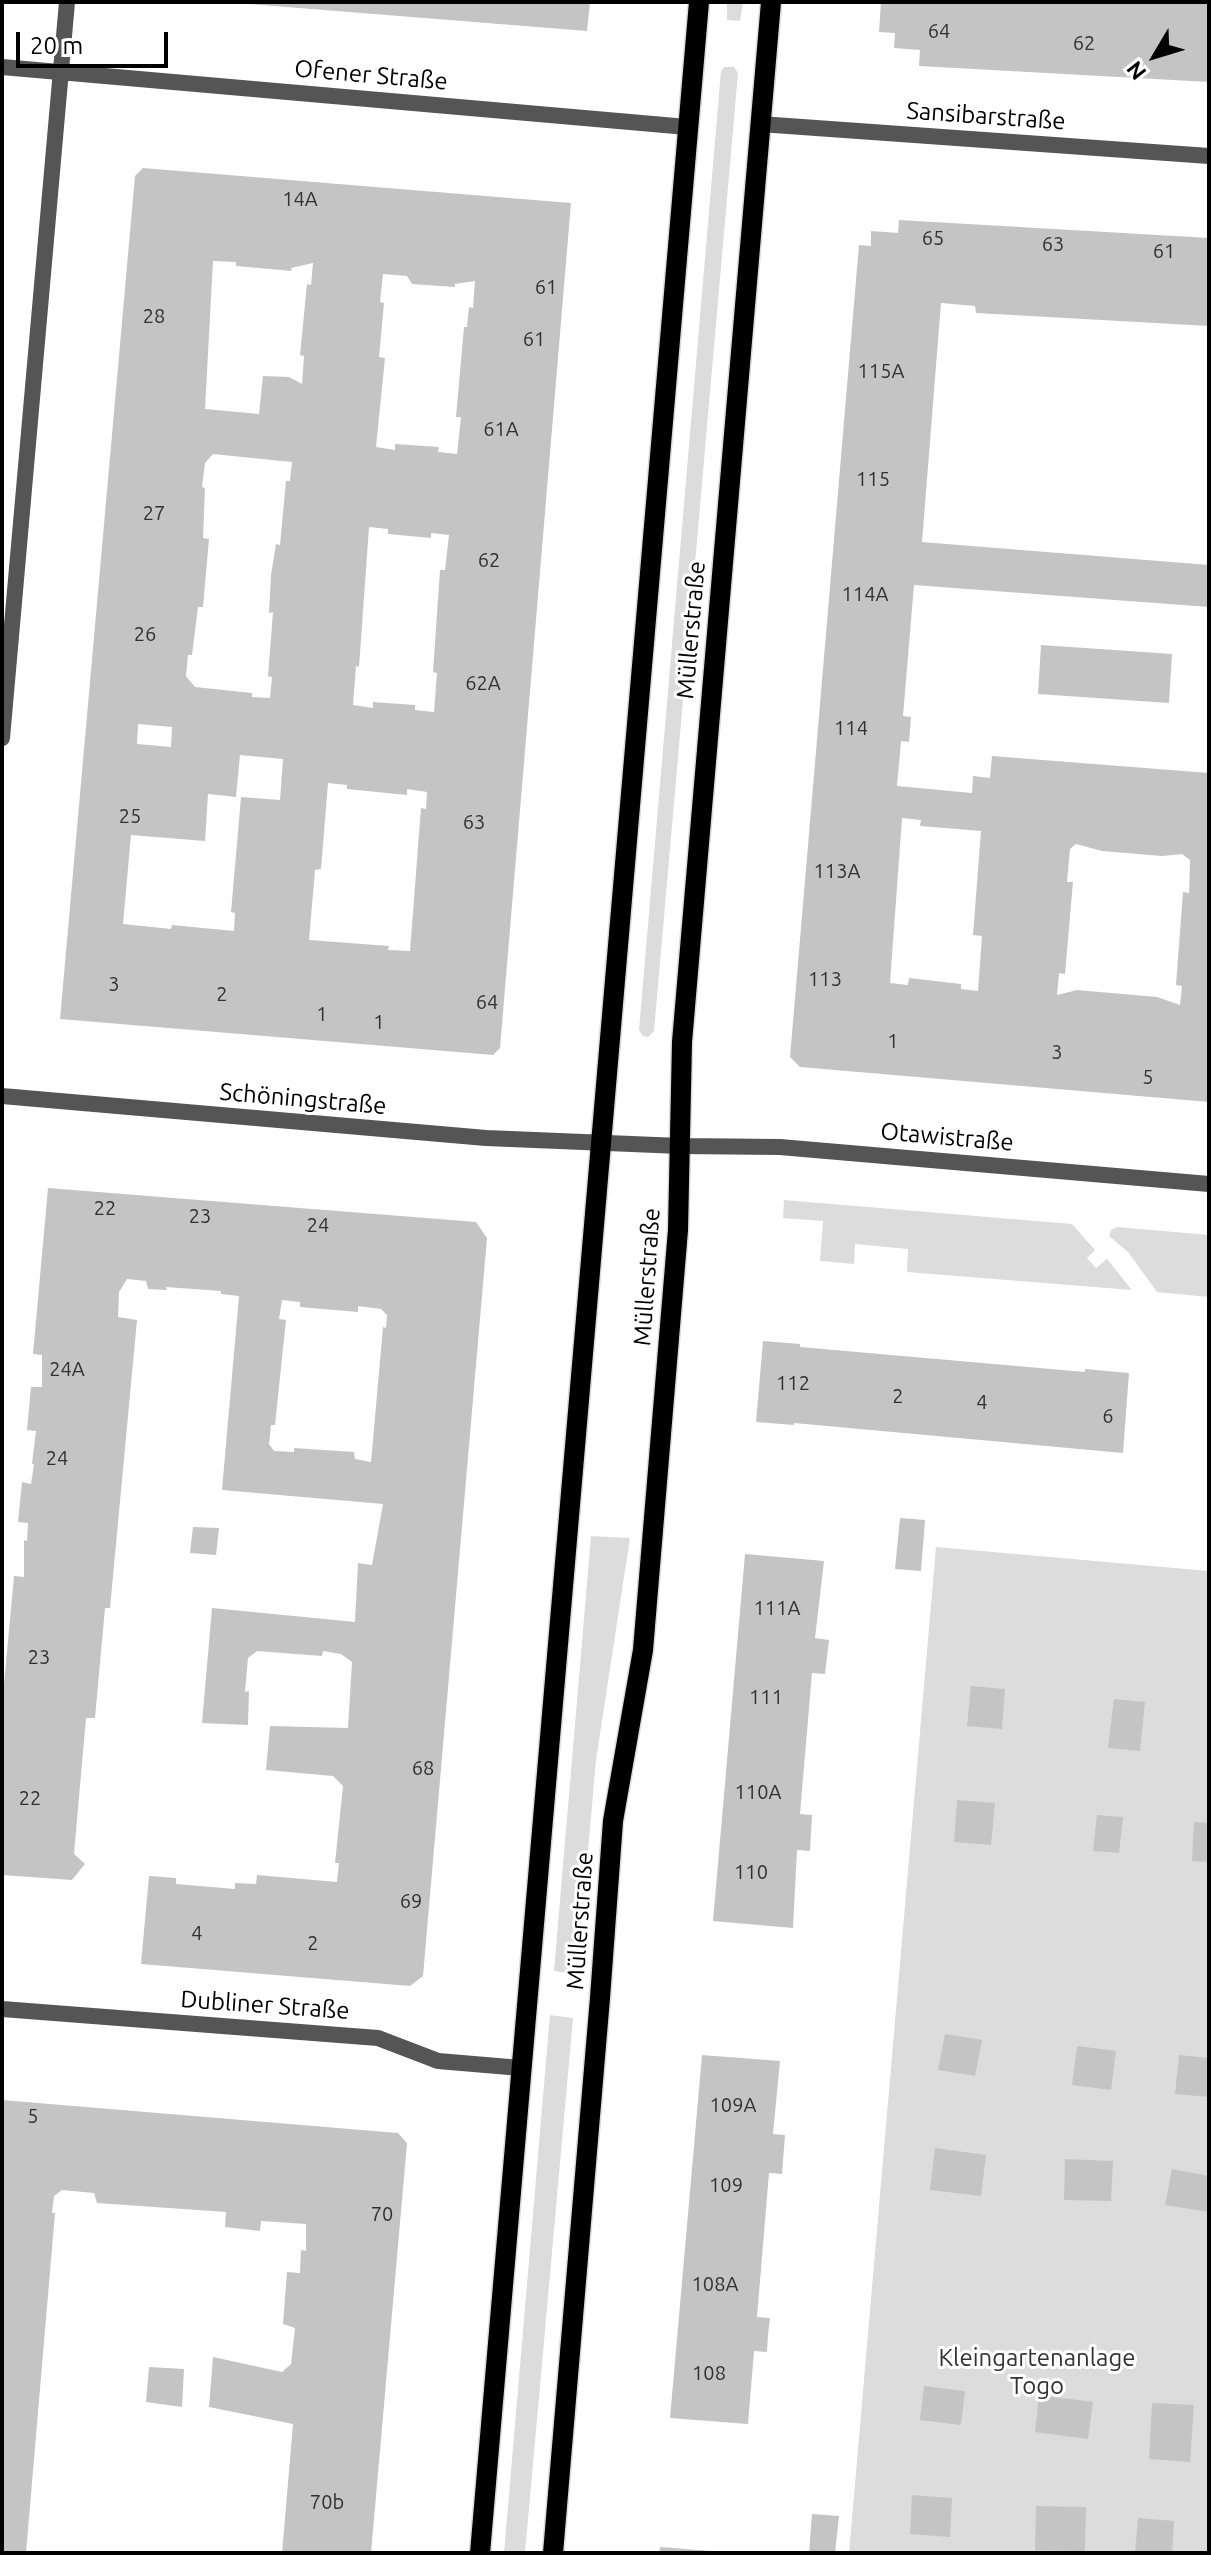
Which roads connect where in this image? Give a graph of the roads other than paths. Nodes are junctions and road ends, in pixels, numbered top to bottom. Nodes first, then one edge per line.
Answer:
1 (67, 2) edge
2 (699, 2) edge
3 (771, 2) edge
4 (2, 67) edge
5 (61, 72) junction
6 (760, 124) junction
7 (687, 127) junction
8 (1209, 156) edge
9 (2, 738) edge
10 (2, 1096) edge
11 (601, 1143) junction
12 (680, 1146) junction
13 (1209, 1184) edge
14 (2, 2009) edge
15 (521, 2068) junction
16 (480, 2553) edge
17 (553, 2553) edge

1 - 5 street
2 - 7 main road, Müllerstraße
3 - 6 main road, Müllerstraße
4 - 5 street, Ofener Straße
5 - 7 street, Ofener Straße
5 - 9 street
6 - 8 street, Sansibarstraße
6 - 12 main road, Müllerstraße
7 - 11 main road, Müllerstraße
10 - 11 street, Schöningstraße
11 - 12 street, Schöningstraße
11 - 15 main road, Müllerstraße
12 - 13 street, Otawistraße
12 - 17 main road, Müllerstraße
14 - 15 street, Dubliner Straße
15 - 16 main road, Müllerstraße

